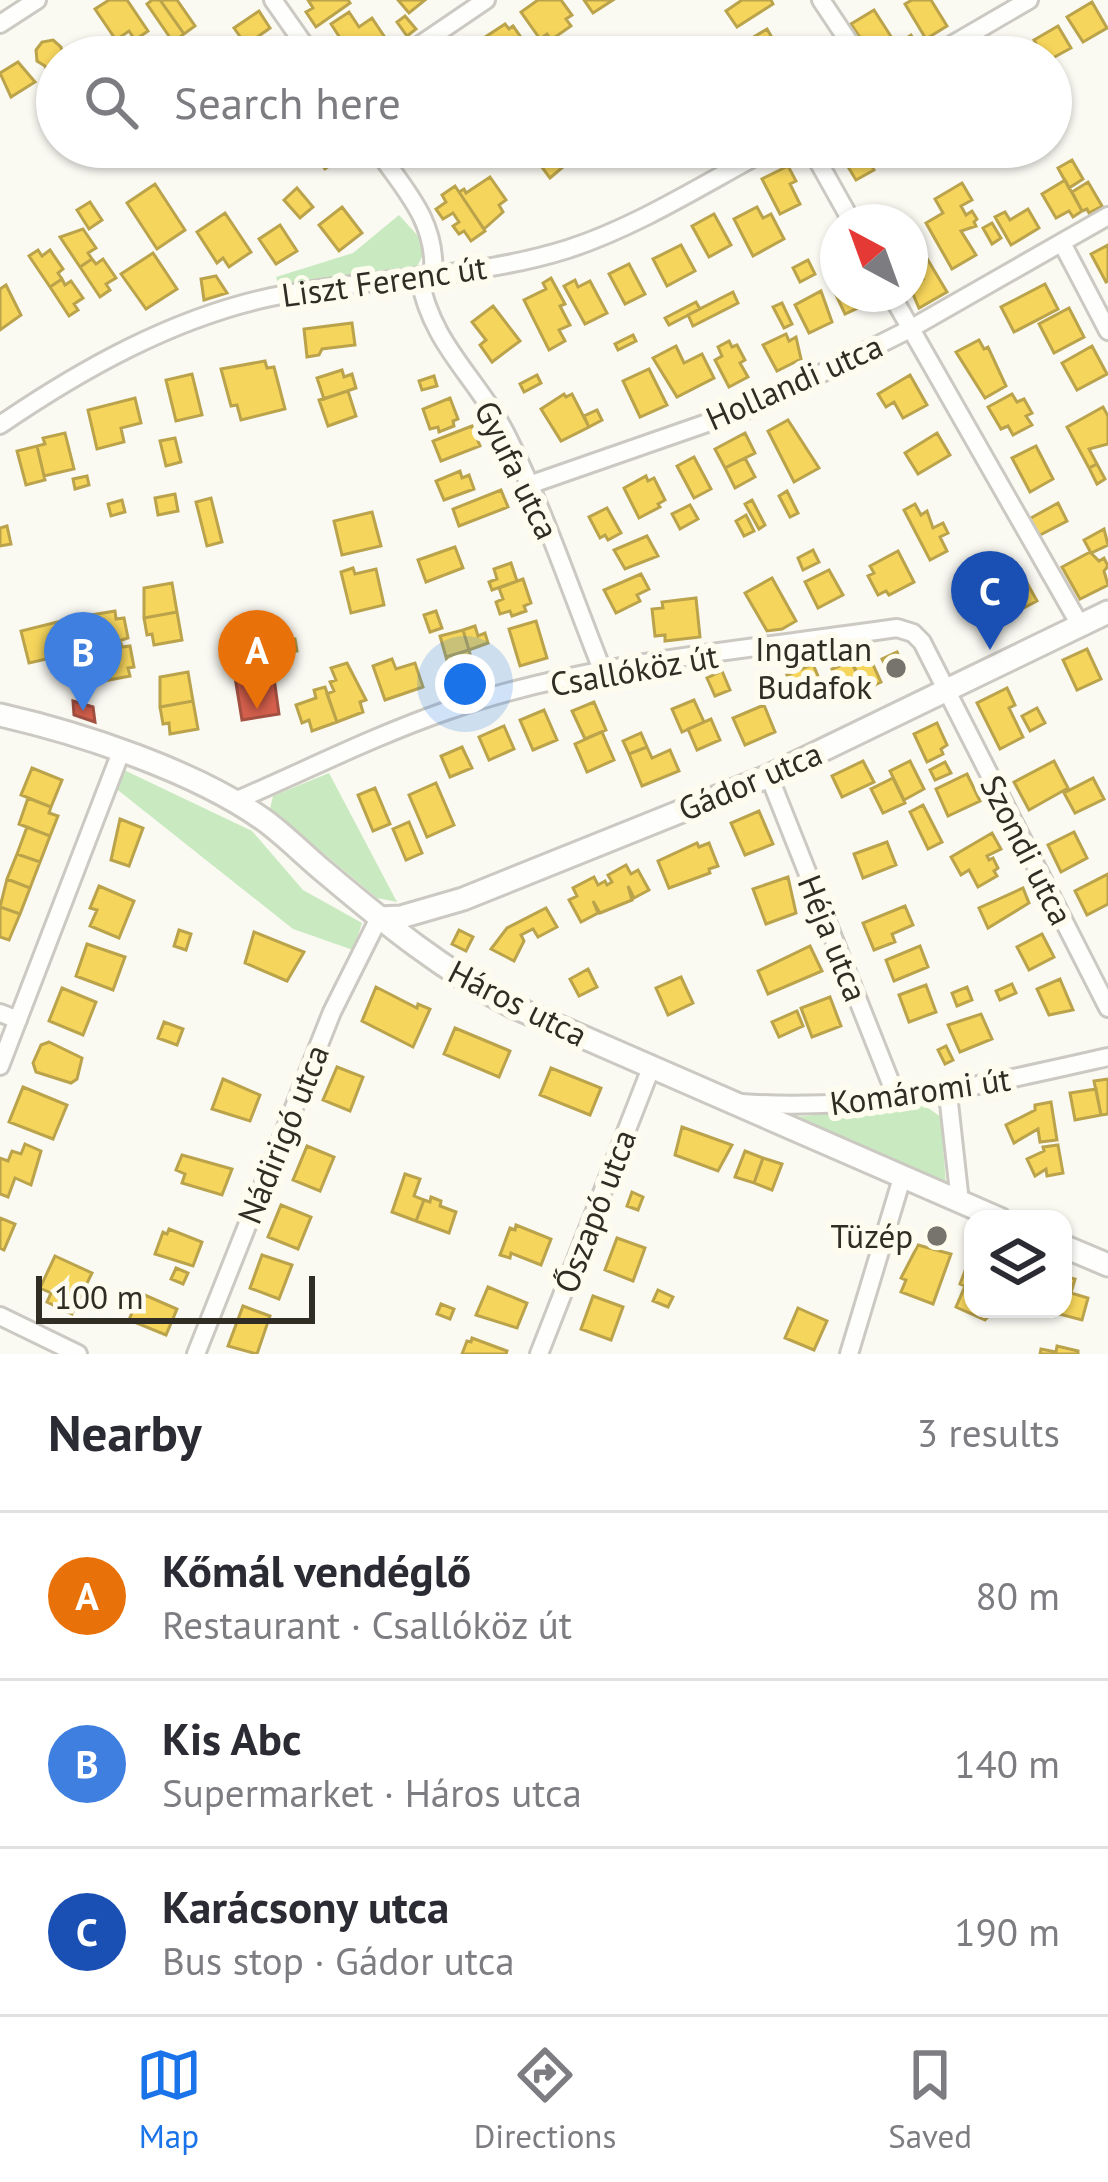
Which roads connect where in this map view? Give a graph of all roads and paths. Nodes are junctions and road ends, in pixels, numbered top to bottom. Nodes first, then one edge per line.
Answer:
1 (37, 0) edge
2 (273, 0) edge
3 (486, 0) edge
4 (821, 0) edge
5 (1029, 0) edge
6 (0, 24) edge
7 (298, 36) edge
8 (433, 36) edge
9 (845, 36) edge
10 (967, 36) edge
11 (389, 168) edge
12 (732, 168) edge
13 (822, 168) edge
14 (842, 204) edge
15 (1108, 216) edge
16 (1062, 243) junction
17 (426, 275) junction
18 (901, 312) edge
19 (910, 328) junction
20 (1108, 331) edge
21 (0, 425) edge
22 (530, 485) junction
23 (1108, 612) edge
24 (1080, 626) junction
25 (603, 672) junction
26 (946, 692) junction
27 (0, 715) edge
28 (121, 752) junction
29 (769, 776) junction
30 (235, 801) junction
31 (379, 917) junction
32 (1108, 1009) edge
33 (9, 1017) edge
34 (1108, 1057) edge
35 (0, 1066) edge
36 (651, 1068) junction
37 (948, 1094) junction
38 (898, 1101) junction
39 (730, 1102) junction
40 (902, 1178) junction
41 (960, 1202) junction
42 (979, 1210) edge
43 (1072, 1250) edge
44 (1108, 1265) edge
45 (0, 1316) edge
46 (78, 1354) edge
47 (196, 1354) edge
48 (539, 1354) edge
49 (850, 1354) edge

1 - 6 street
2 - 7 street
3 - 8 street
4 - 9 street
5 - 10 street
11 - 17 street, Gyufa utca
12 - 17 street, Liszt Ferenc út
13 - 14 street
15 - 16 street, Hollandi utca
16 - 19 street, Hollandi utca
16 - 20 street
17 - 21 street, Liszt Ferenc út
17 - 22 street, Gyufa utca
18 - 19 street
19 - 22 street, Hollandi utca
19 - 24 street
22 - 25 street, Gyufa utca
23 - 24 street, Gádor utca
24 - 26 street, Gádor utca
25 - 26 street, Csallóköz út
25 - 30 street, Csallóköz út
26 - 29 street, Gádor utca
26 - 32 street, Szondi utca
27 - 28 street, Háros utca
28 - 30 street, Háros utca
28 - 33 street
29 - 31 street, Gádor utca
29 - 38 street, Héja utca
30 - 31 street, Háros utca
31 - 36 street, Háros utca
31 - 47 street, Nádirigó utca
33 - 35 street
34 - 37 street, Komáromi út
36 - 39 street, Háros utca
36 - 48 street, Őszapó utca
37 - 38 street, Komáromi út
37 - 41 street
38 - 39 street, Komáromi út
39 - 40 street, Háros utca
40 - 41 street, Háros utca
40 - 49 street
41 - 42 street, Háros utca
43 - 44 street
45 - 46 street

